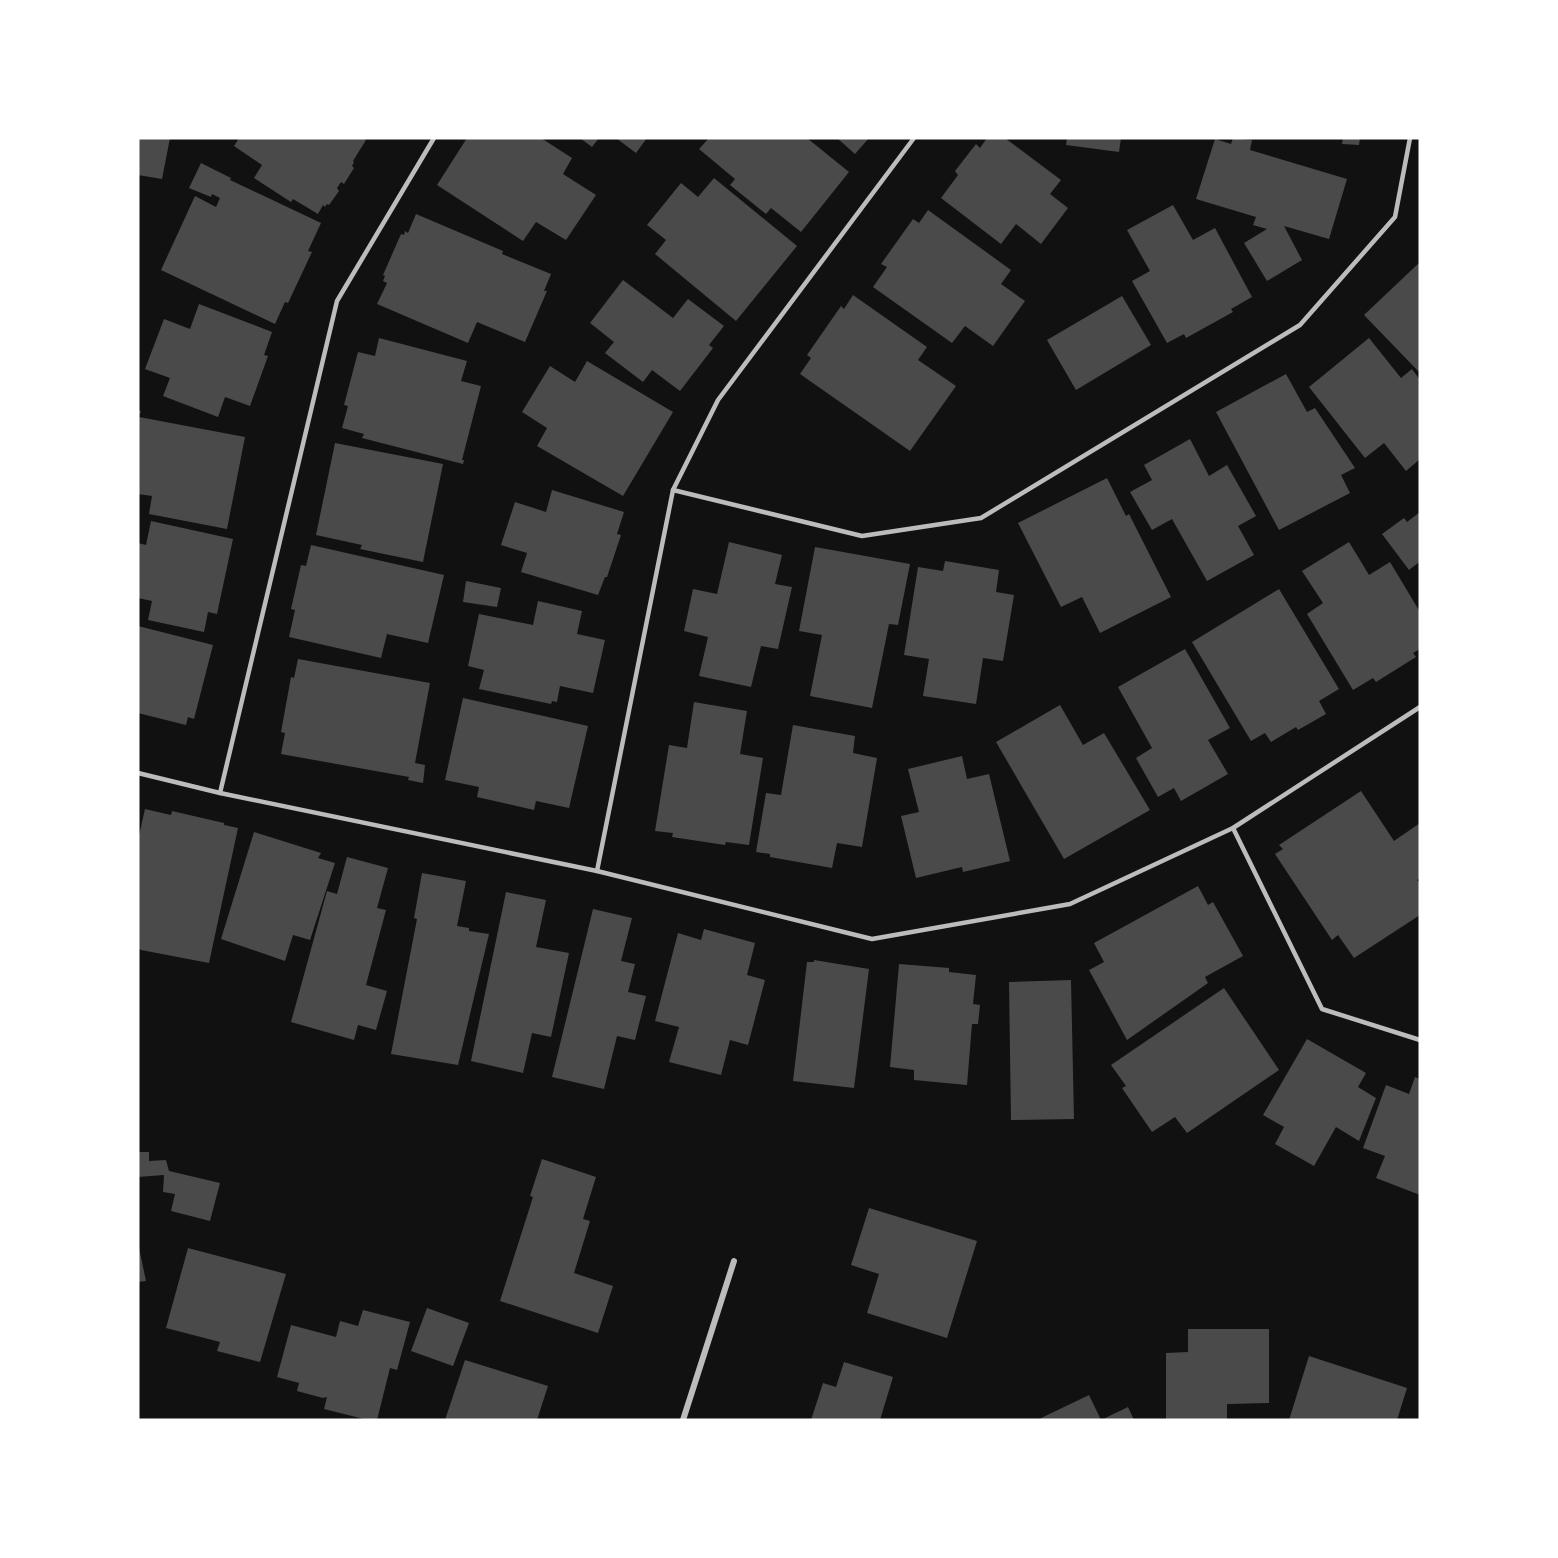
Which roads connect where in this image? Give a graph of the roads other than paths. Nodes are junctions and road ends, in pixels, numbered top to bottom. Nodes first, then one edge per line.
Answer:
1 (434, 138) edge
2 (914, 138) edge
3 (1410, 138) edge
4 (673, 490) junction
5 (1420, 707) edge
6 (138, 773) edge
7 (220, 793) junction
8 (1233, 828) junction
9 (597, 871) junction
10 (1420, 1040) edge
11 (734, 1261) dead end
12 (683, 1420) edge

1 - 7 lane
2 - 4 lane
3 - 4 lane
4 - 9 lane
5 - 8 lane
6 - 7 lane
7 - 9 lane
8 - 9 lane
8 - 10 lane
11 - 12 street

